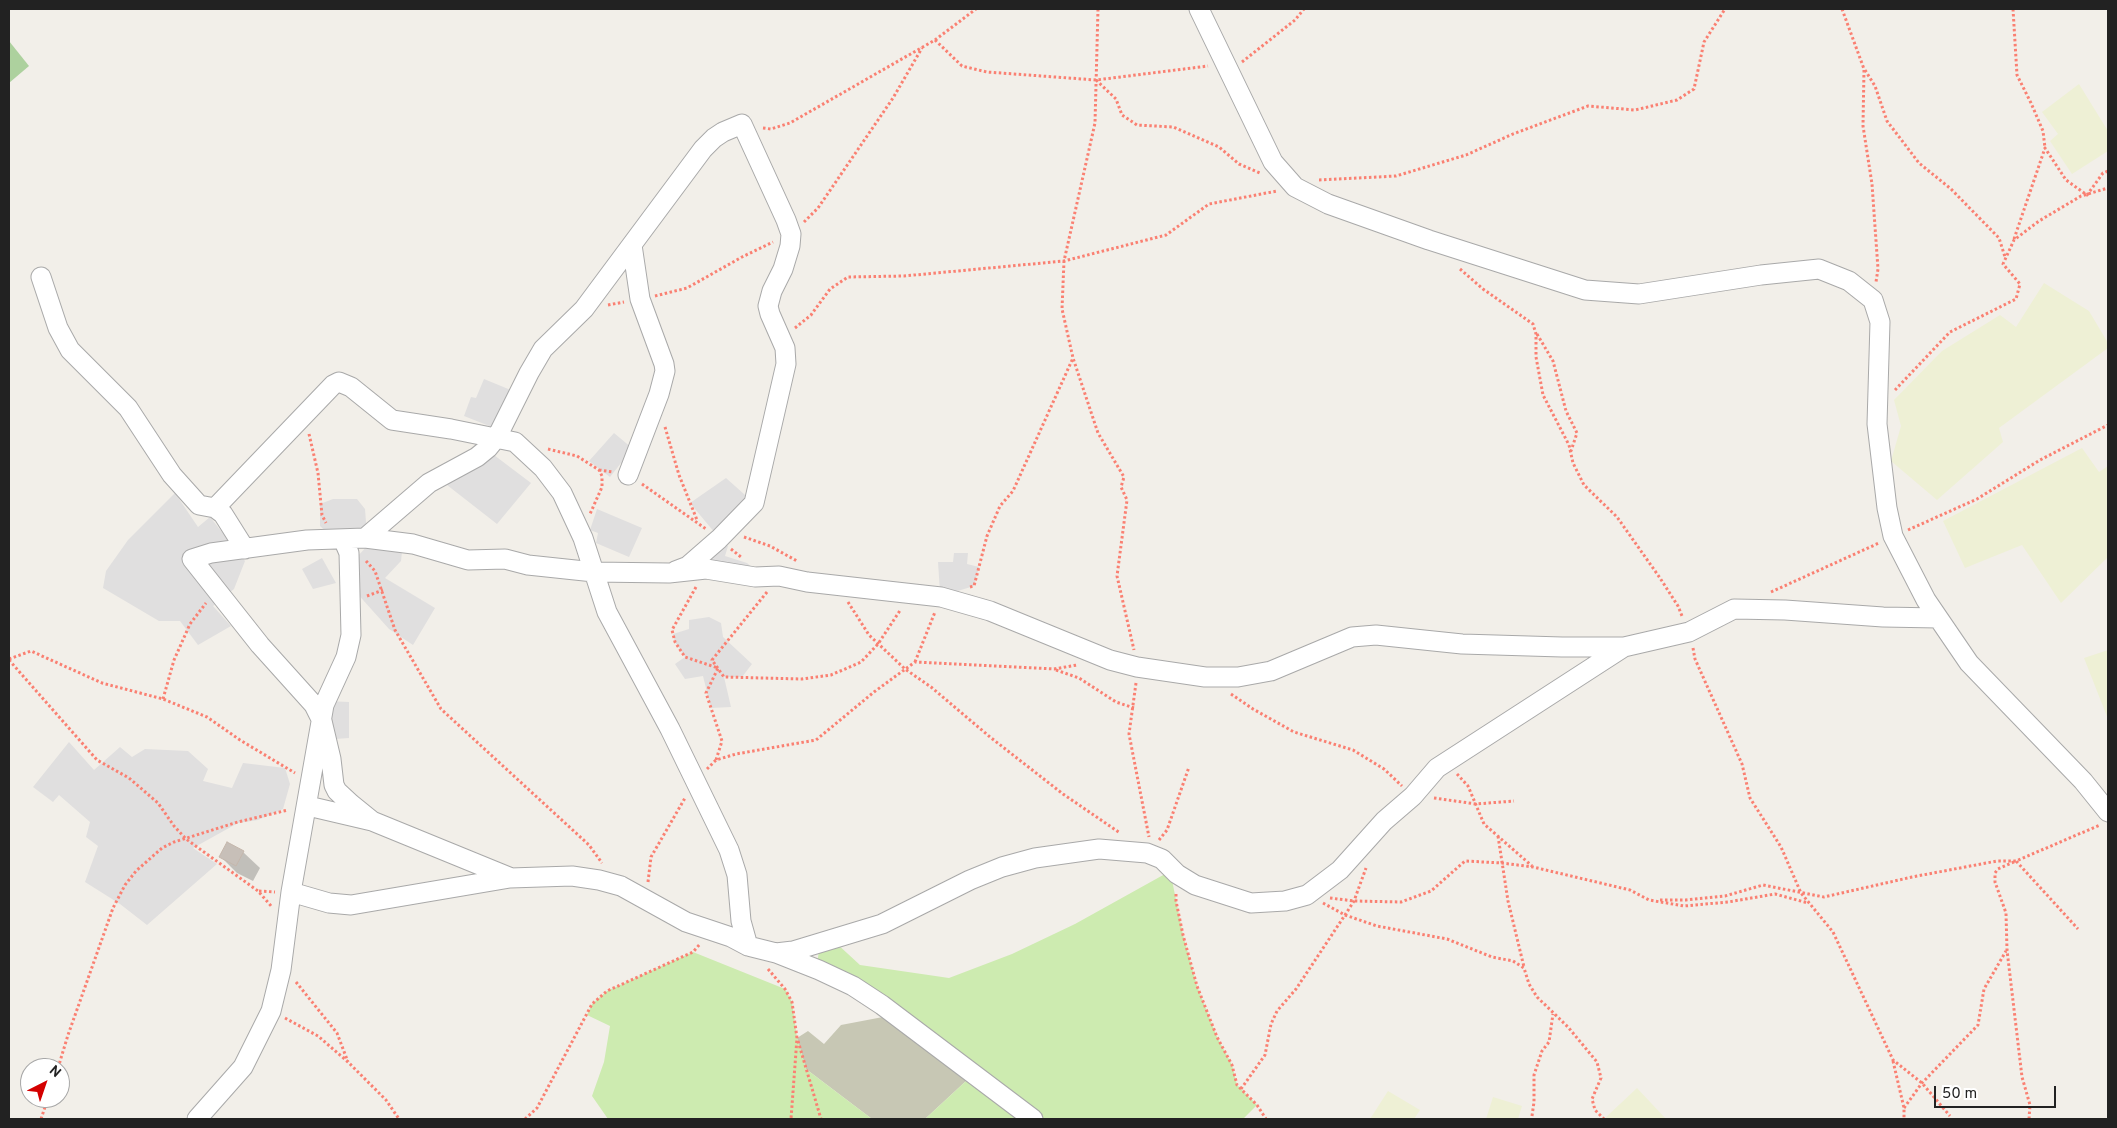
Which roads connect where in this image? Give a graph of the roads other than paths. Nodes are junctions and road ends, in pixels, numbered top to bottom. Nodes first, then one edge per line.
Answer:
1 (1199, 9) edge
2 (632, 245) junction
3 (42, 277) dead end
4 (496, 438) junction
5 (628, 475) road end
6 (215, 508) junction
7 (365, 538) junction
8 (346, 544) junction
9 (245, 549) junction
10 (594, 572) junction
11 (669, 573) junction
12 (1938, 618) junction
13 (1624, 647) junction
14 (322, 721) junction
15 (308, 806) junction
16 (2105, 818) edge
17 (372, 821) junction
18 (510, 878) junction
19 (291, 892) junction
20 (748, 946) junction
21 (771, 960) junction
22 (197, 1119) edge
23 (1033, 1119) edge

1 - 12 street
2 - 4 street
2 - 5 street
2 - 11 street
3 - 6 street
4 - 6 street
4 - 7 street
4 - 10 street
6 - 9 street
7 - 8 street
7 - 10 street
8 - 9 street
8 - 14 street
9 - 14 street
10 - 11 street
10 - 20 street
11 - 13 street
12 - 13 street
12 - 16 street
13 - 21 street
14 - 15 street
14 - 17 street
15 - 17 street
15 - 19 street
17 - 18 street
18 - 19 street
18 - 20 street
19 - 22 street
20 - 21 street
21 - 23 street

